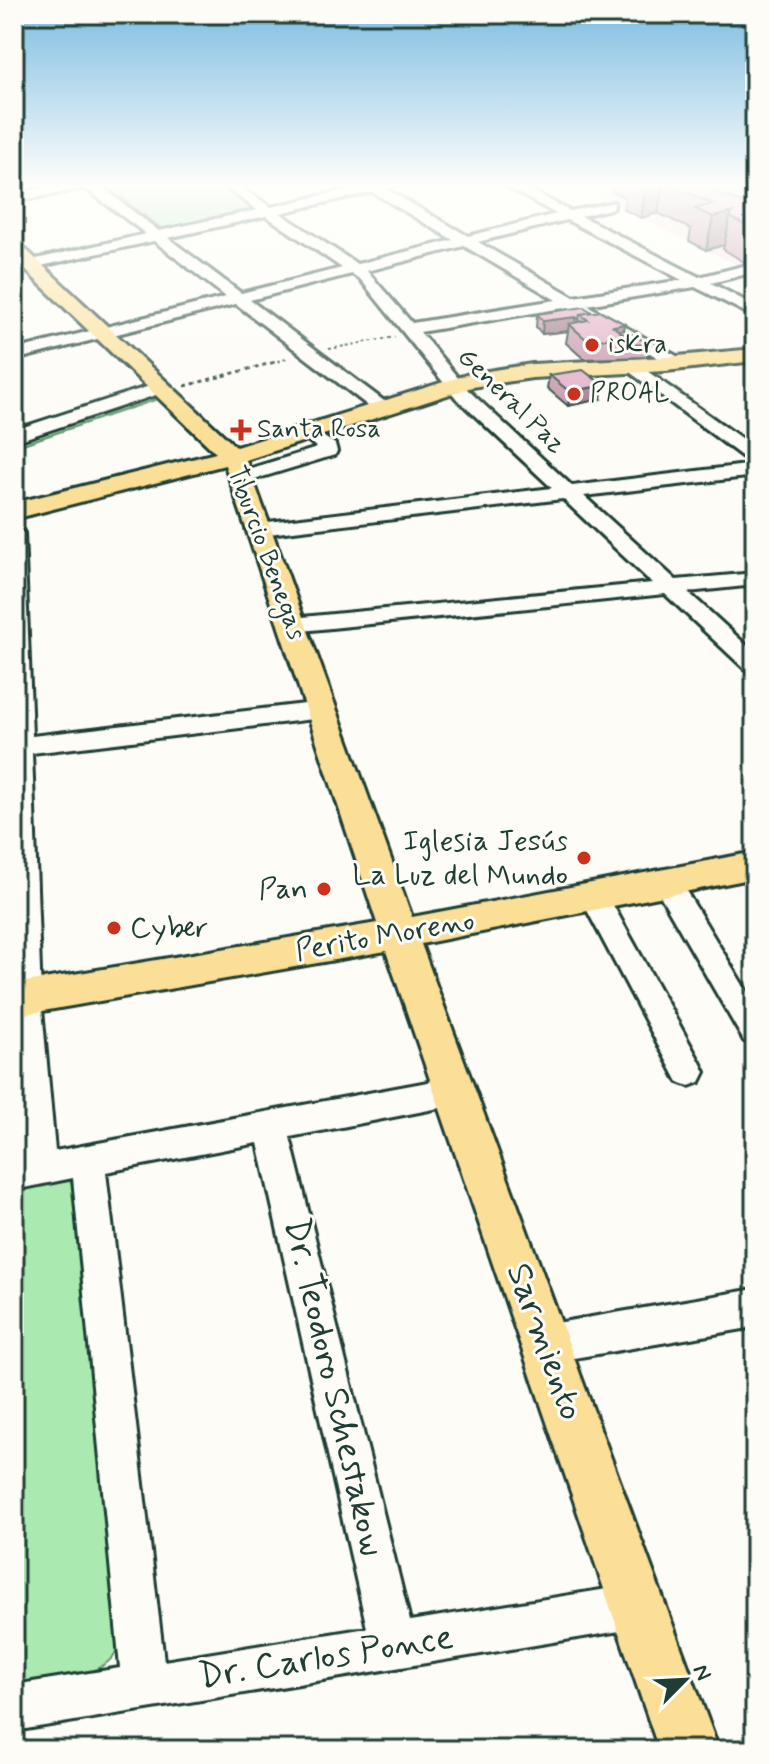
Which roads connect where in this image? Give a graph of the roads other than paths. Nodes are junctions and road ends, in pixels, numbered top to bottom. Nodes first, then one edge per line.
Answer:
1 (193, 265) edge
2 (350, 265) edge
3 (371, 265) edge
4 (509, 265) edge
5 (664, 265) edge
6 (23, 266) edge
7 (755, 267) edge
8 (356, 269) junction
9 (697, 282) junction
10 (238, 299) junction
11 (574, 303) junction
12 (755, 312) edge
13 (407, 329) junction
14 (104, 333) junction
15 (14, 355) edge
16 (755, 355) edge
17 (676, 363) junction
18 (633, 366) junction
19 (453, 385) junction
20 (162, 387) junction
21 (382, 408) junction
22 (14, 436) edge
23 (755, 457) edge
24 (237, 466) junction
25 (755, 470) edge
26 (568, 493) junction
27 (14, 511) edge
28 (260, 529) junction
29 (14, 533) edge
30 (755, 579) edge
31 (670, 587) junction
32 (292, 625) junction
33 (755, 666) edge
34 (322, 710) junction
35 (16, 747) edge
36 (755, 865) edge
37 (667, 883) junction
38 (594, 897) junction
39 (399, 934) junction
40 (20, 999) edge
41 (755, 1032) edge
42 (689, 1072) dead end
43 (455, 1091) junction
44 (271, 1125) junction
45 (88, 1159) junction
46 (26, 1171) edge
47 (755, 1308) edge
48 (545, 1344) junction
49 (638, 1606) junction
50 (394, 1648) junction
51 (144, 1687) junction
52 (14, 1708) edge
53 (689, 1750) edge

1 - 10 street
2 - 8 street, General Paz
3 - 8 street
4 - 11 street
5 - 9 street
6 - 14 main road, Tiburcio Benegas
7 - 9 street
8 - 10 street
8 - 13 street, General Paz
9 - 11 street
9 - 12 street
10 - 14 street
10 - 21 street
11 - 13 street
11 - 17 street
13 - 19 street, General Paz
14 - 15 street
14 - 20 main road, Tiburcio Benegas
16 - 17 main road
17 - 18 main road
18 - 19 main road
18 - 23 street
19 - 21 main road
19 - 26 street, General Paz
20 - 22 street
20 - 24 main road, Tiburcio Benegas
21 - 24 main road
24 - 27 main road
24 - 28 main road, Tiburcio Benegas
25 - 26 street
26 - 28 street
26 - 31 street, General Paz
28 - 32 main road, Tiburcio Benegas
29 - 35 street
30 - 31 street
31 - 32 street
31 - 33 street, General Paz
32 - 34 main road, Tiburcio Benegas
34 - 35 street
34 - 39 main road, Tiburcio Benegas
35 - 40 street
36 - 37 main road, Perito Moreno
37 - 38 main road, Perito Moreno
37 - 41 street
38 - 39 main road, Perito Moreno
38 - 42 street
39 - 40 main road, Perito Moreno
39 - 43 main road, Sarmiento
40 - 46 street
43 - 44 street
43 - 48 main road, Sarmiento
44 - 45 street
44 - 50 street, Dr. Teodoro Schestakow
45 - 46 street
45 - 51 street
47 - 48 street
48 - 49 main road, Sarmiento
49 - 50 street, Dr. Carlos Ponce
49 - 53 main road, Sarmiento
50 - 51 street, Dr. Carlos Ponce
51 - 52 street, Dr. Carlos Ponce

